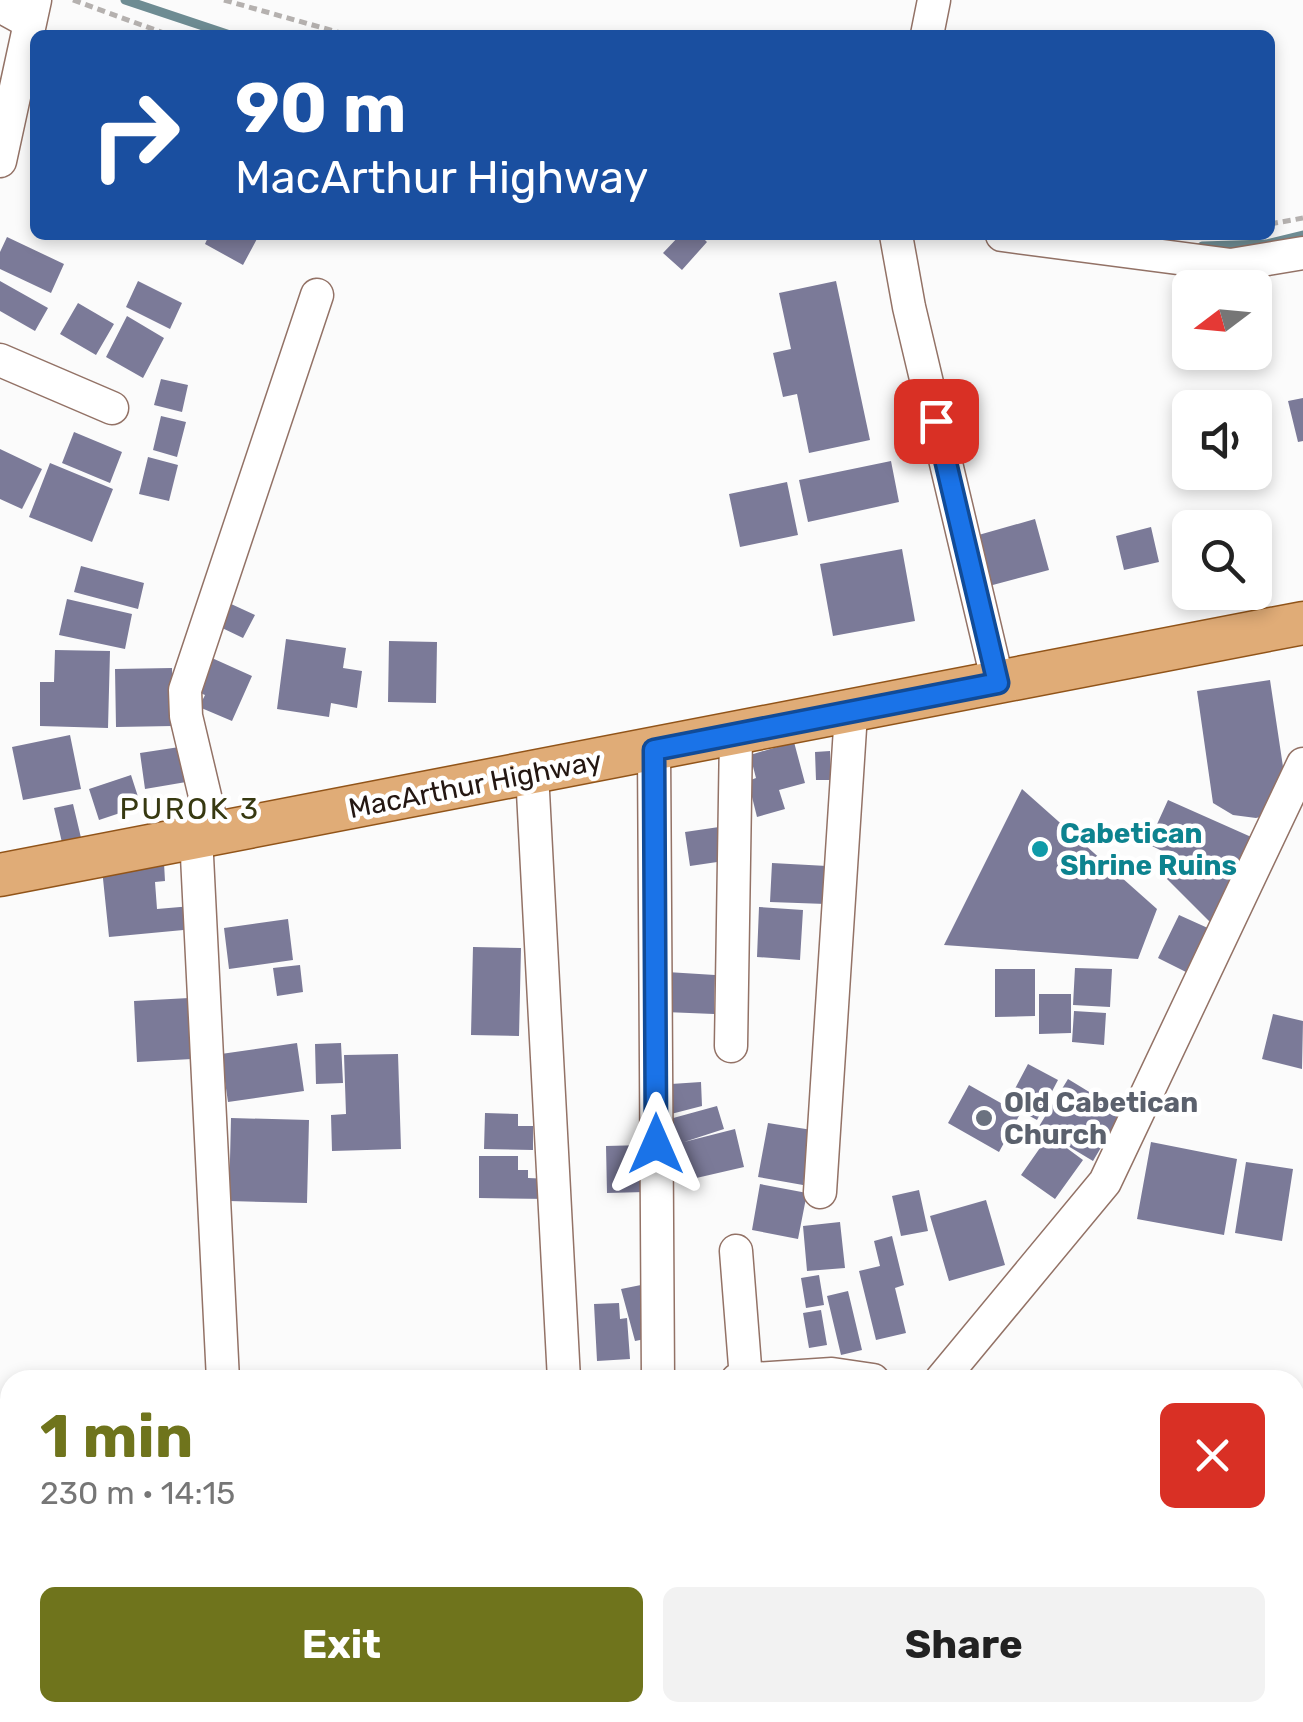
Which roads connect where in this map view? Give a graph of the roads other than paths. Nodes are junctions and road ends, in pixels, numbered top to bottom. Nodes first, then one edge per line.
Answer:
1 (934, 0) edge
2 (21, 9) edge
3 (927, 30) edge
4 (0, 161) edge
5 (897, 240) edge
6 (1040, 240) edge
7 (1303, 253) edge
8 (316, 295) dead end
9 (0, 360) edge
10 (112, 408) dead end
11 (1303, 622) edge
12 (998, 683) junction
13 (852, 713) junction
14 (736, 735) junction
15 (654, 750) junction
16 (1303, 764) edge
17 (532, 773) junction
18 (205, 835) junction
19 (0, 875) edge
20 (731, 1046) dead end
21 (820, 1192) dead end
22 (736, 1251) dead end
23 (223, 1370) edge
24 (563, 1370) edge
25 (658, 1370) edge
26 (745, 1370) edge
27 (949, 1370) edge

1 - 3 street
2 - 4 street
5 - 12 street
6 - 7 street
8 - 18 street
9 - 10 street
11 - 12 main road, MacArthur Highway
12 - 13 main road, MacArthur Highway
13 - 14 main road, MacArthur Highway
13 - 21 street
14 - 15 main road, MacArthur Highway
14 - 20 street
15 - 17 main road, MacArthur Highway
15 - 25 street
16 - 27 street
17 - 18 main road, MacArthur Highway
17 - 24 street
18 - 19 main road, MacArthur Highway
18 - 23 street
22 - 26 street

